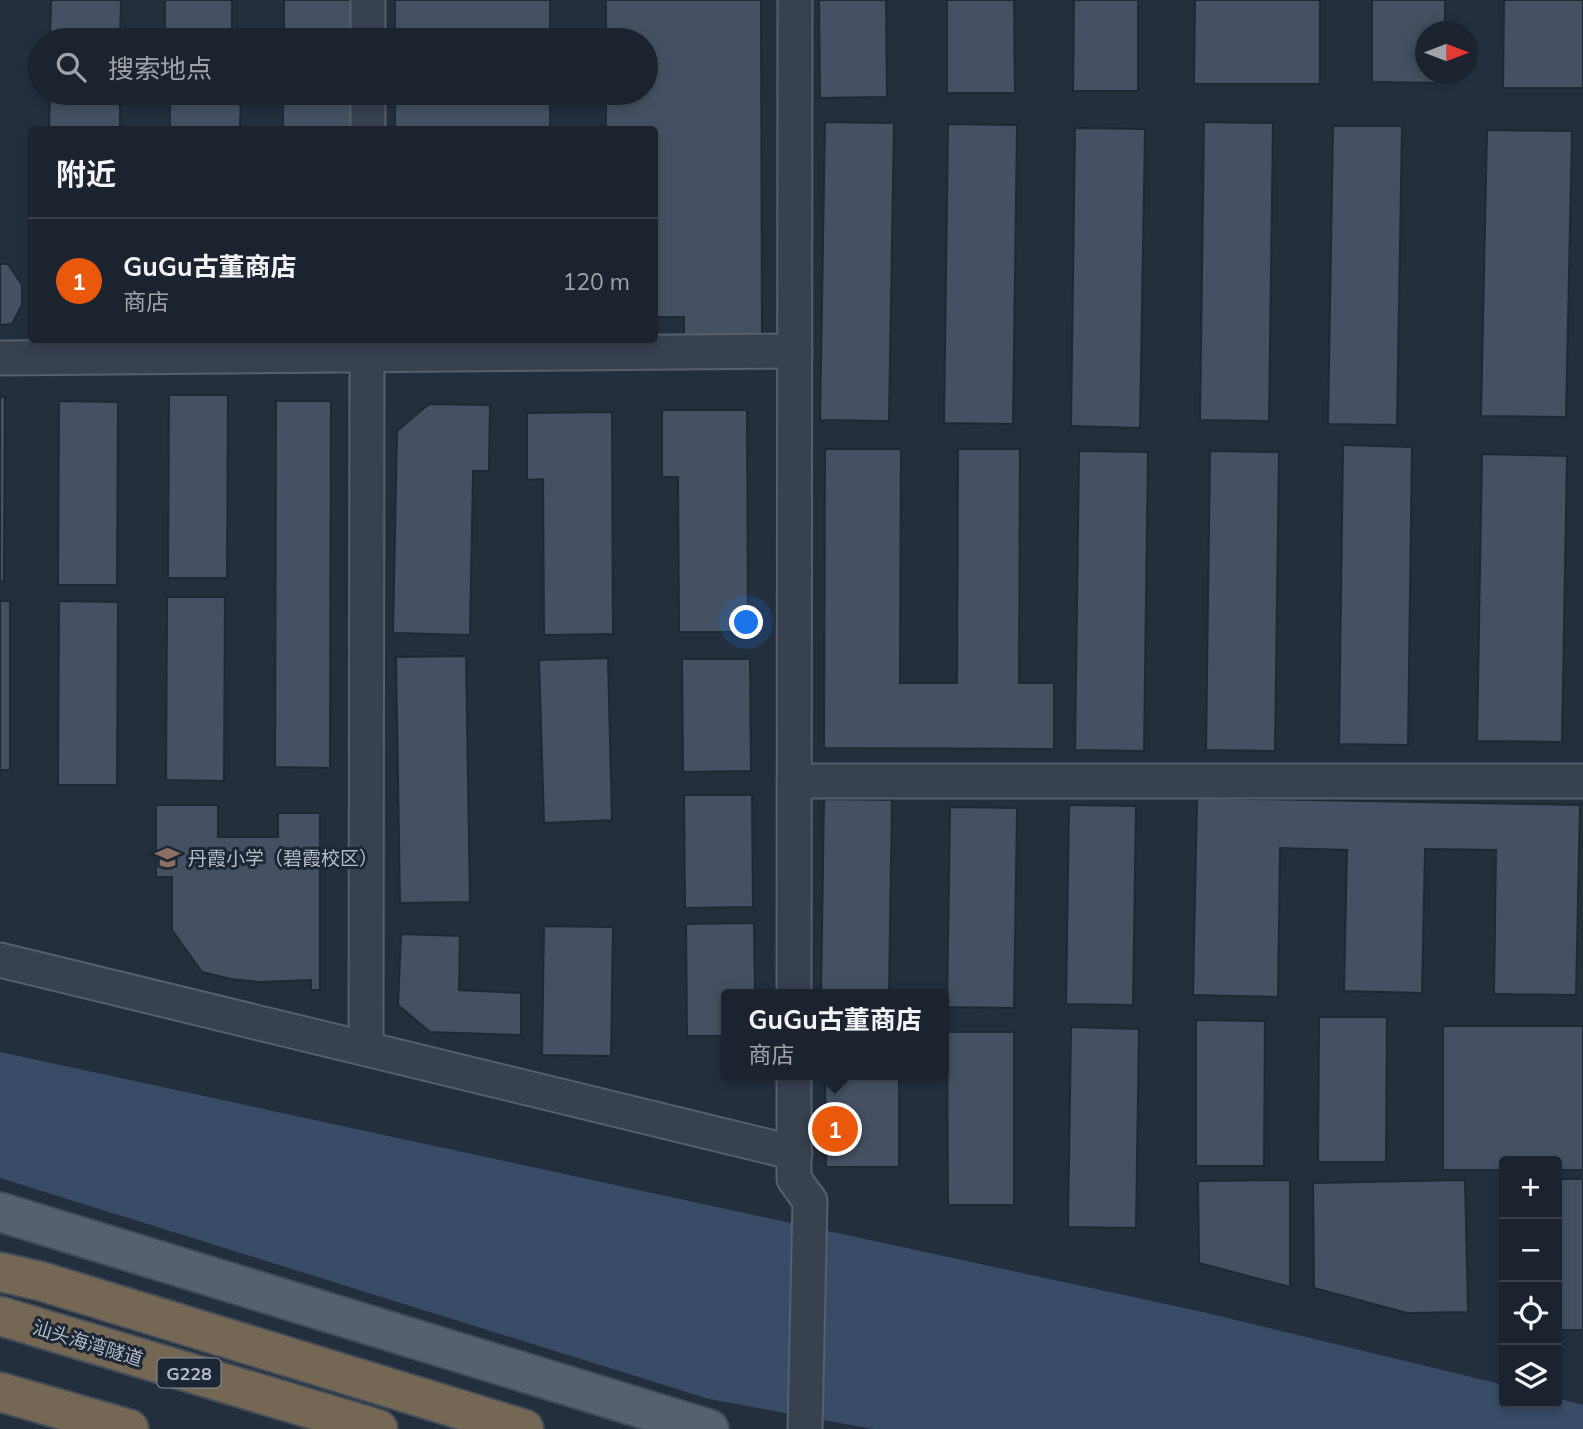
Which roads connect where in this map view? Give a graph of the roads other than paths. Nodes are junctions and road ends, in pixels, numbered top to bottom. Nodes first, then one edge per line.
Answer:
1 (368, 0) edge
2 (795, 0) edge
3 (368, 28) edge
4 (368, 105) edge
5 (368, 126) edge
6 (367, 347) edge
7 (794, 351) junction
8 (0, 358) edge
9 (1583, 780) edge
10 (794, 782) junction
11 (0, 960) edge
12 (794, 989) edge
13 (366, 1049) junction
14 (794, 1080) edge
15 (794, 1153) junction
16 (0, 1212) edge
17 (0, 1272) edge
18 (0, 1316) edge
19 (0, 1392) edge
20 (129, 1429) edge
21 (378, 1429) edge
22 (524, 1429) edge
23 (709, 1429) edge
24 (805, 1429) edge

1 - 3 street
2 - 7 street
4 - 5 street
6 - 7 street
6 - 8 street
6 - 13 street
7 - 10 street
9 - 10 street
10 - 12 street
11 - 13 street
13 - 15 street
14 - 15 street
15 - 24 street
16 - 23 main road
17 - 22 highway
18 - 21 highway, 汕头海湾隧道 / G228
19 - 20 highway

